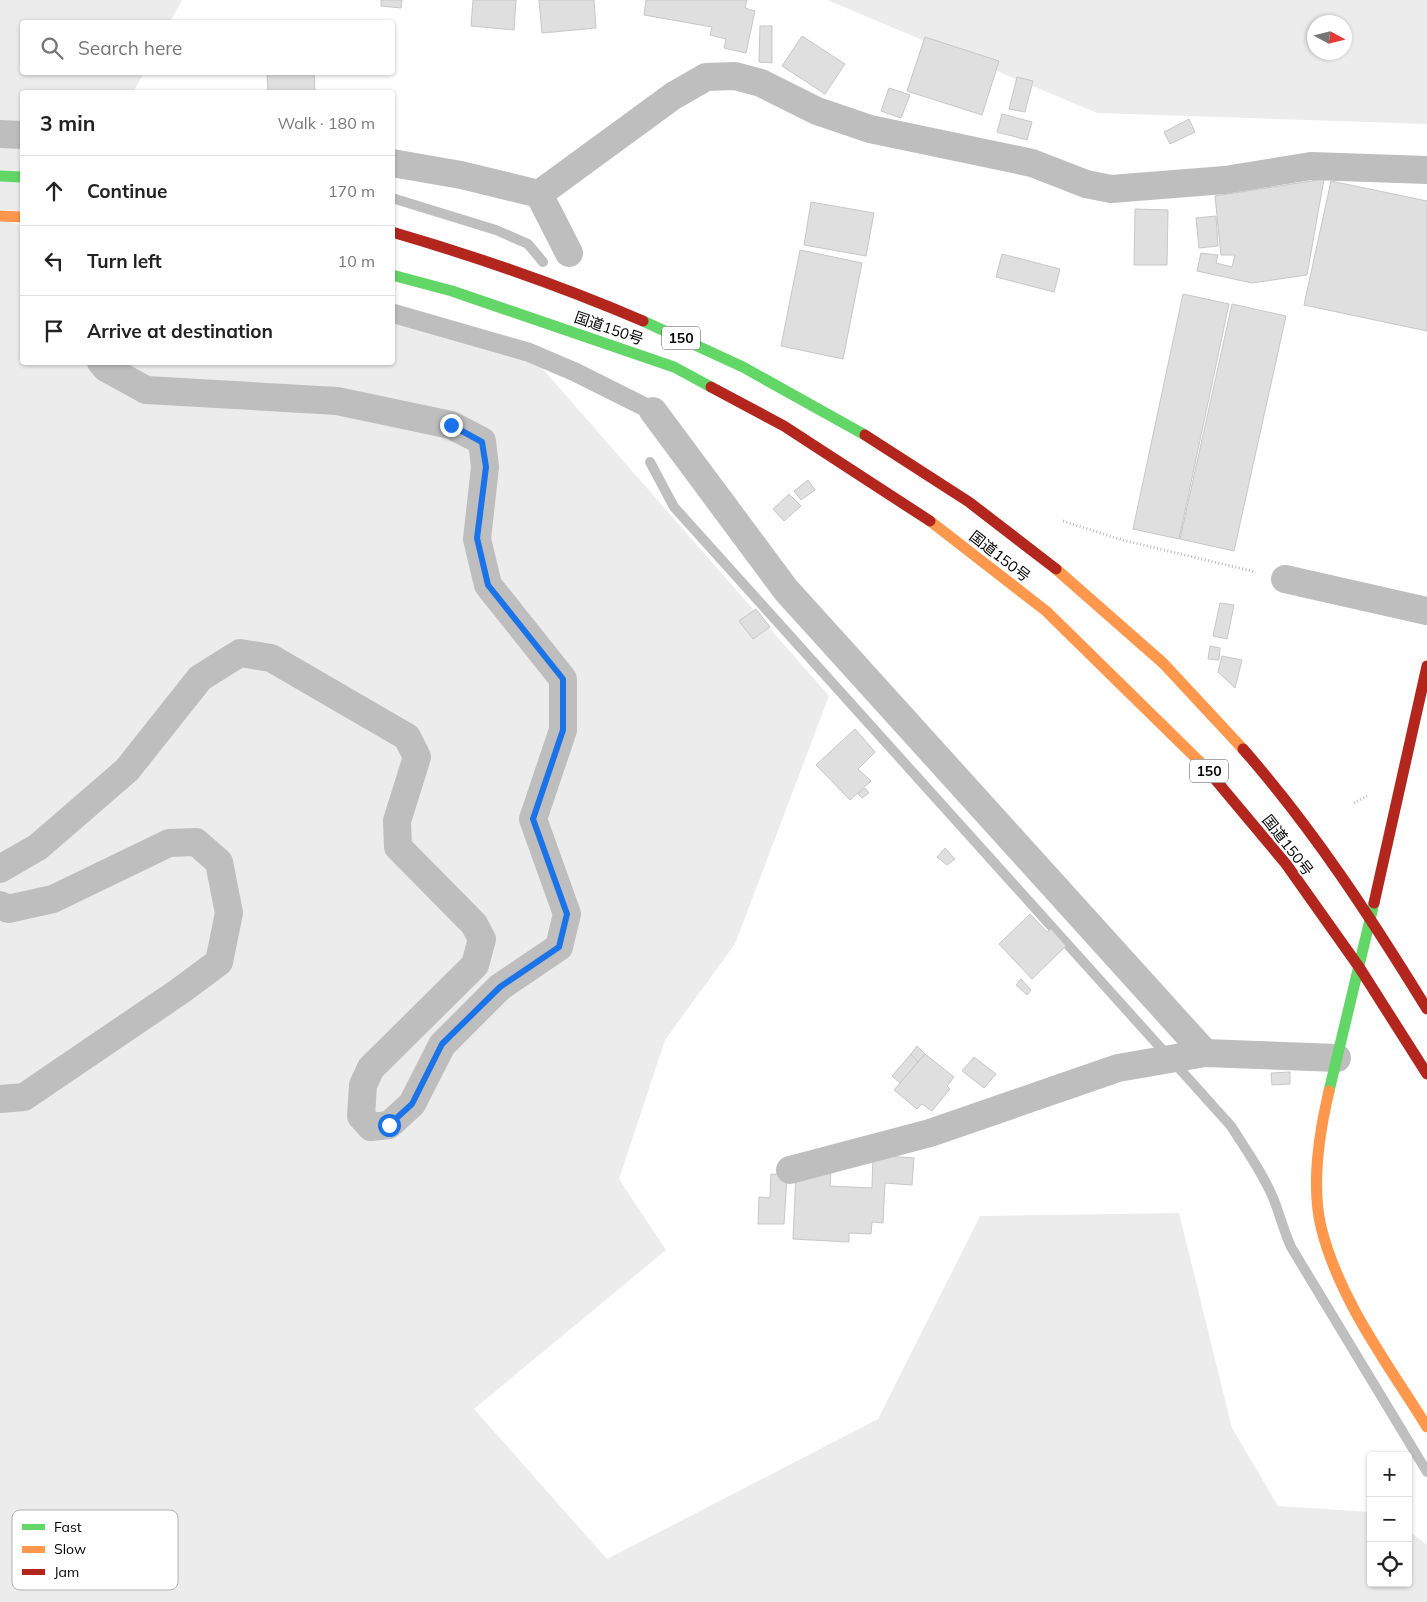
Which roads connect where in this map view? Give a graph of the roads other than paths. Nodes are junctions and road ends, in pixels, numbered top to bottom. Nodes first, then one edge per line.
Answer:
1 (0, 134) edge
2 (20, 135) edge
3 (395, 164) edge
4 (1427, 170) edge
5 (0, 176) edge
6 (20, 177) edge
7 (539, 194) junction
8 (0, 216) edge
9 (20, 217) edge
10 (395, 233) edge
11 (569, 254) dead end
12 (395, 276) edge
13 (395, 314) edge
14 (104, 365) edge
15 (653, 411) joint
16 (1285, 579) road end
17 (1427, 611) edge
18 (1427, 666) edge
19 (0, 869) edge
20 (0, 905) edge
21 (1370, 916) junction
22 (1359, 967) junction
23 (1427, 1009) edge
24 (1205, 1053) junction
25 (1337, 1058) junction
26 (1427, 1074) edge
27 (0, 1099) edge
28 (790, 1170) dead end
29 (1427, 1427) edge

1 - 2 street
3 - 7 street
4 - 7 street
5 - 6 main road
7 - 11 street
8 - 9 main road
10 - 21 main road, 国道150号 / 150
12 - 22 main road, 国道150号 / 150
13 - 15 lane
14 - 19 street
15 - 24 street
16 - 17 street
18 - 21 main road
20 - 27 street
21 - 22 main road
21 - 23 main road, 国道150号 / 150
22 - 25 main road
22 - 26 main road, 国道150号 / 150
24 - 25 street
24 - 28 street
25 - 29 main road

